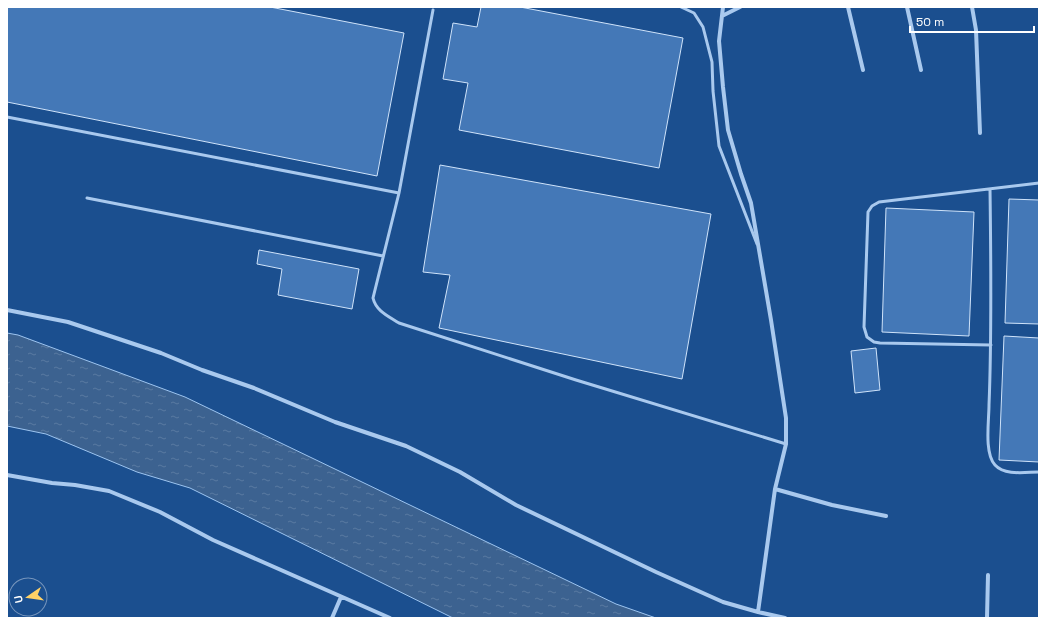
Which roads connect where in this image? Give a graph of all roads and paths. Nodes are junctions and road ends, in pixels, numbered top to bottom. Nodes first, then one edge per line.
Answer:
1 (681, 7) edge
2 (723, 7) edge
3 (740, 7) edge
4 (848, 7) edge
5 (907, 7) edge
6 (972, 7) edge
7 (433, 10) dead end
8 (722, 16) junction
9 (863, 70) dead end
10 (921, 70) dead end
11 (7, 117) edge
12 (980, 133) dead end
13 (1039, 183) edge
14 (990, 189) junction
15 (399, 193) junction
16 (87, 198) dead end
17 (759, 249) junction
18 (383, 256) junction
19 (7, 310) edge
20 (991, 345) junction
21 (786, 444) junction
22 (1039, 472) edge
23 (7, 475) edge
24 (776, 489) junction
25 (886, 516) dead end
26 (988, 575) dead end
27 (341, 597) junction
28 (758, 612) junction
29 (332, 618) edge
30 (390, 618) edge
31 (785, 618) edge
32 (987, 618) edge

1 - 17 lane
2 - 8 street
3 - 8 street
4 - 9 street
5 - 10 street
6 - 12 street
7 - 15 lane
8 - 17 street
11 - 15 lane
13 - 14 lane
14 - 20 lane
14 - 20 lane
15 - 18 lane
16 - 18 lane
17 - 21 street
18 - 21 lane
19 - 28 street
20 - 22 lane
21 - 24 street
23 - 27 street
24 - 25 street
24 - 28 street
26 - 32 street
27 - 29 street
27 - 30 street
28 - 31 street

